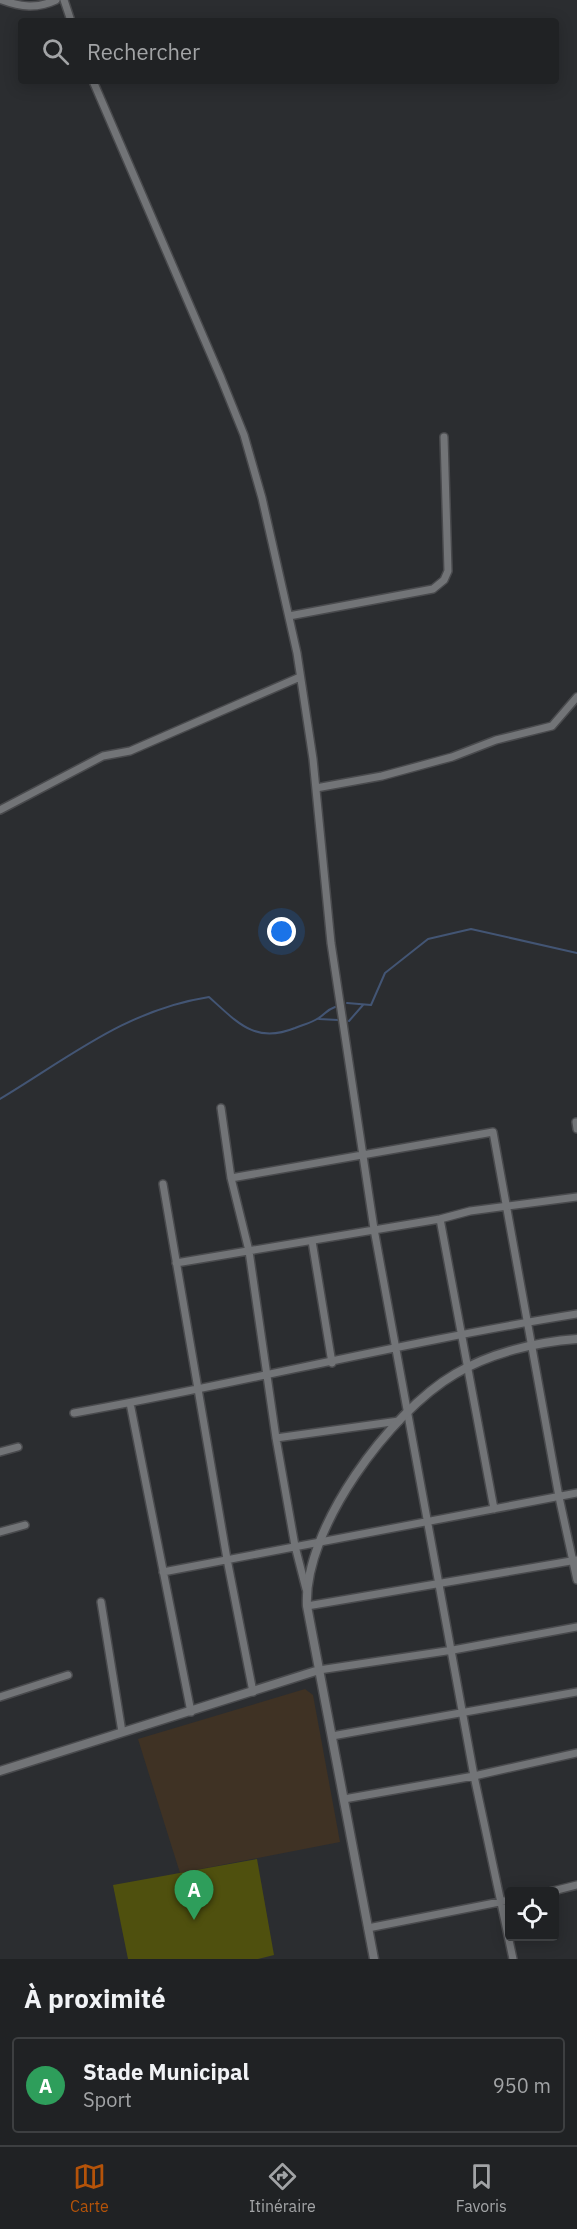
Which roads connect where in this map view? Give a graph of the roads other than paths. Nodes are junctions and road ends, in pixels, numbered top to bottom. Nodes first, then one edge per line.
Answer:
1 (2, 0) edge
2 (56, 0) edge
3 (64, 0) edge
4 (70, 18) edge
5 (94, 84) edge
6 (444, 437) dead end
7 (288, 616) junction
8 (300, 678) junction
9 (577, 697) edge
10 (316, 788) junction
11 (0, 810) edge
12 (221, 1108) dead end
13 (362, 1156) junction
14 (231, 1178) junction
15 (163, 1184) dead end
16 (577, 1197) edge
17 (506, 1206) junction
18 (440, 1219) junction
19 (374, 1229) junction
20 (312, 1241) junction
21 (249, 1251) junction
22 (176, 1263) junction
23 (577, 1314) edge
24 (527, 1322) junction
25 (461, 1335) junction
26 (577, 1338) edge
27 (533, 1346) junction
28 (397, 1349) junction
29 (332, 1363) junction
30 (466, 1368) junction
31 (266, 1376) junction
32 (199, 1391) junction
33 (130, 1403) junction
34 (408, 1412) junction
35 (74, 1413) dead end
36 (399, 1421) junction
37 (276, 1438) junction
38 (18, 1447) dead end
39 (0, 1452) edge
40 (577, 1493) edge
41 (559, 1497) junction
42 (494, 1509) junction
43 (429, 1521) junction
44 (25, 1525) dead end
45 (0, 1532) edge
46 (319, 1540) junction
47 (295, 1546) junction
48 (227, 1558) junction
49 (575, 1560) edge
50 (163, 1572) junction
51 (577, 1580) edge
52 (441, 1585) junction
53 (306, 1589) junction
54 (101, 1602) dead end
55 (308, 1606) junction
56 (577, 1627) edge
57 (453, 1650) junction
58 (319, 1670) junction
59 (68, 1675) dead end
60 (253, 1692) junction
61 (577, 1692) edge
62 (0, 1696) edge
63 (190, 1712) junction
64 (462, 1714) junction
65 (122, 1732) junction
66 (332, 1736) junction
67 (577, 1753) edge
68 (0, 1771) edge
69 (474, 1776) junction
70 (344, 1799) junction
71 (577, 1885) edge
72 (559, 1890) edge
73 (505, 1897) edge
74 (505, 1901) edge
75 (368, 1928) junction
76 (511, 1941) edge
77 (374, 1959) edge
78 (513, 1959) edge

1 - 2 street
3 - 4 street
5 - 7 street
6 - 7 street
7 - 8 street
8 - 10 street
8 - 11 street
9 - 10 street
10 - 13 street
12 - 14 street
13 - 14 street
13 - 17 street
13 - 19 street
14 - 21 street
15 - 22 street
16 - 17 street
17 - 18 street
17 - 24 street
18 - 19 street
18 - 25 street
19 - 20 street
19 - 28 street
20 - 21 street
20 - 29 street
21 - 22 street
21 - 31 street
22 - 32 street
23 - 24 street
24 - 25 street
24 - 27 street
25 - 28 street
25 - 30 street
26 - 27 street
27 - 30 street
27 - 41 street
28 - 29 street
28 - 34 street
29 - 31 street
30 - 34 street
30 - 42 street
31 - 32 street
31 - 37 street
32 - 33 street
32 - 48 street
33 - 35 street
33 - 50 street
34 - 36 street
34 - 43 street
36 - 37 street
36 - 46 street
37 - 47 street
38 - 39 street
40 - 41 street
41 - 42 street
41 - 49 street
42 - 43 street
43 - 46 street
43 - 52 street
44 - 45 street
46 - 47 street
46 - 53 street
47 - 48 street
47 - 53 street
48 - 50 street
48 - 60 street
49 - 51 street
49 - 52 street
50 - 63 street
52 - 55 street
52 - 57 street
53 - 55 street
54 - 65 street
55 - 58 street
56 - 57 street
57 - 58 street
57 - 64 street
58 - 60 street
58 - 66 street
59 - 62 street
60 - 63 street
61 - 64 street
63 - 65 street
64 - 66 street
64 - 69 street
65 - 68 street
66 - 70 street
67 - 69 street
69 - 70 street
69 - 73 street
70 - 75 street
71 - 72 street
74 - 75 street
75 - 77 street
76 - 78 street

